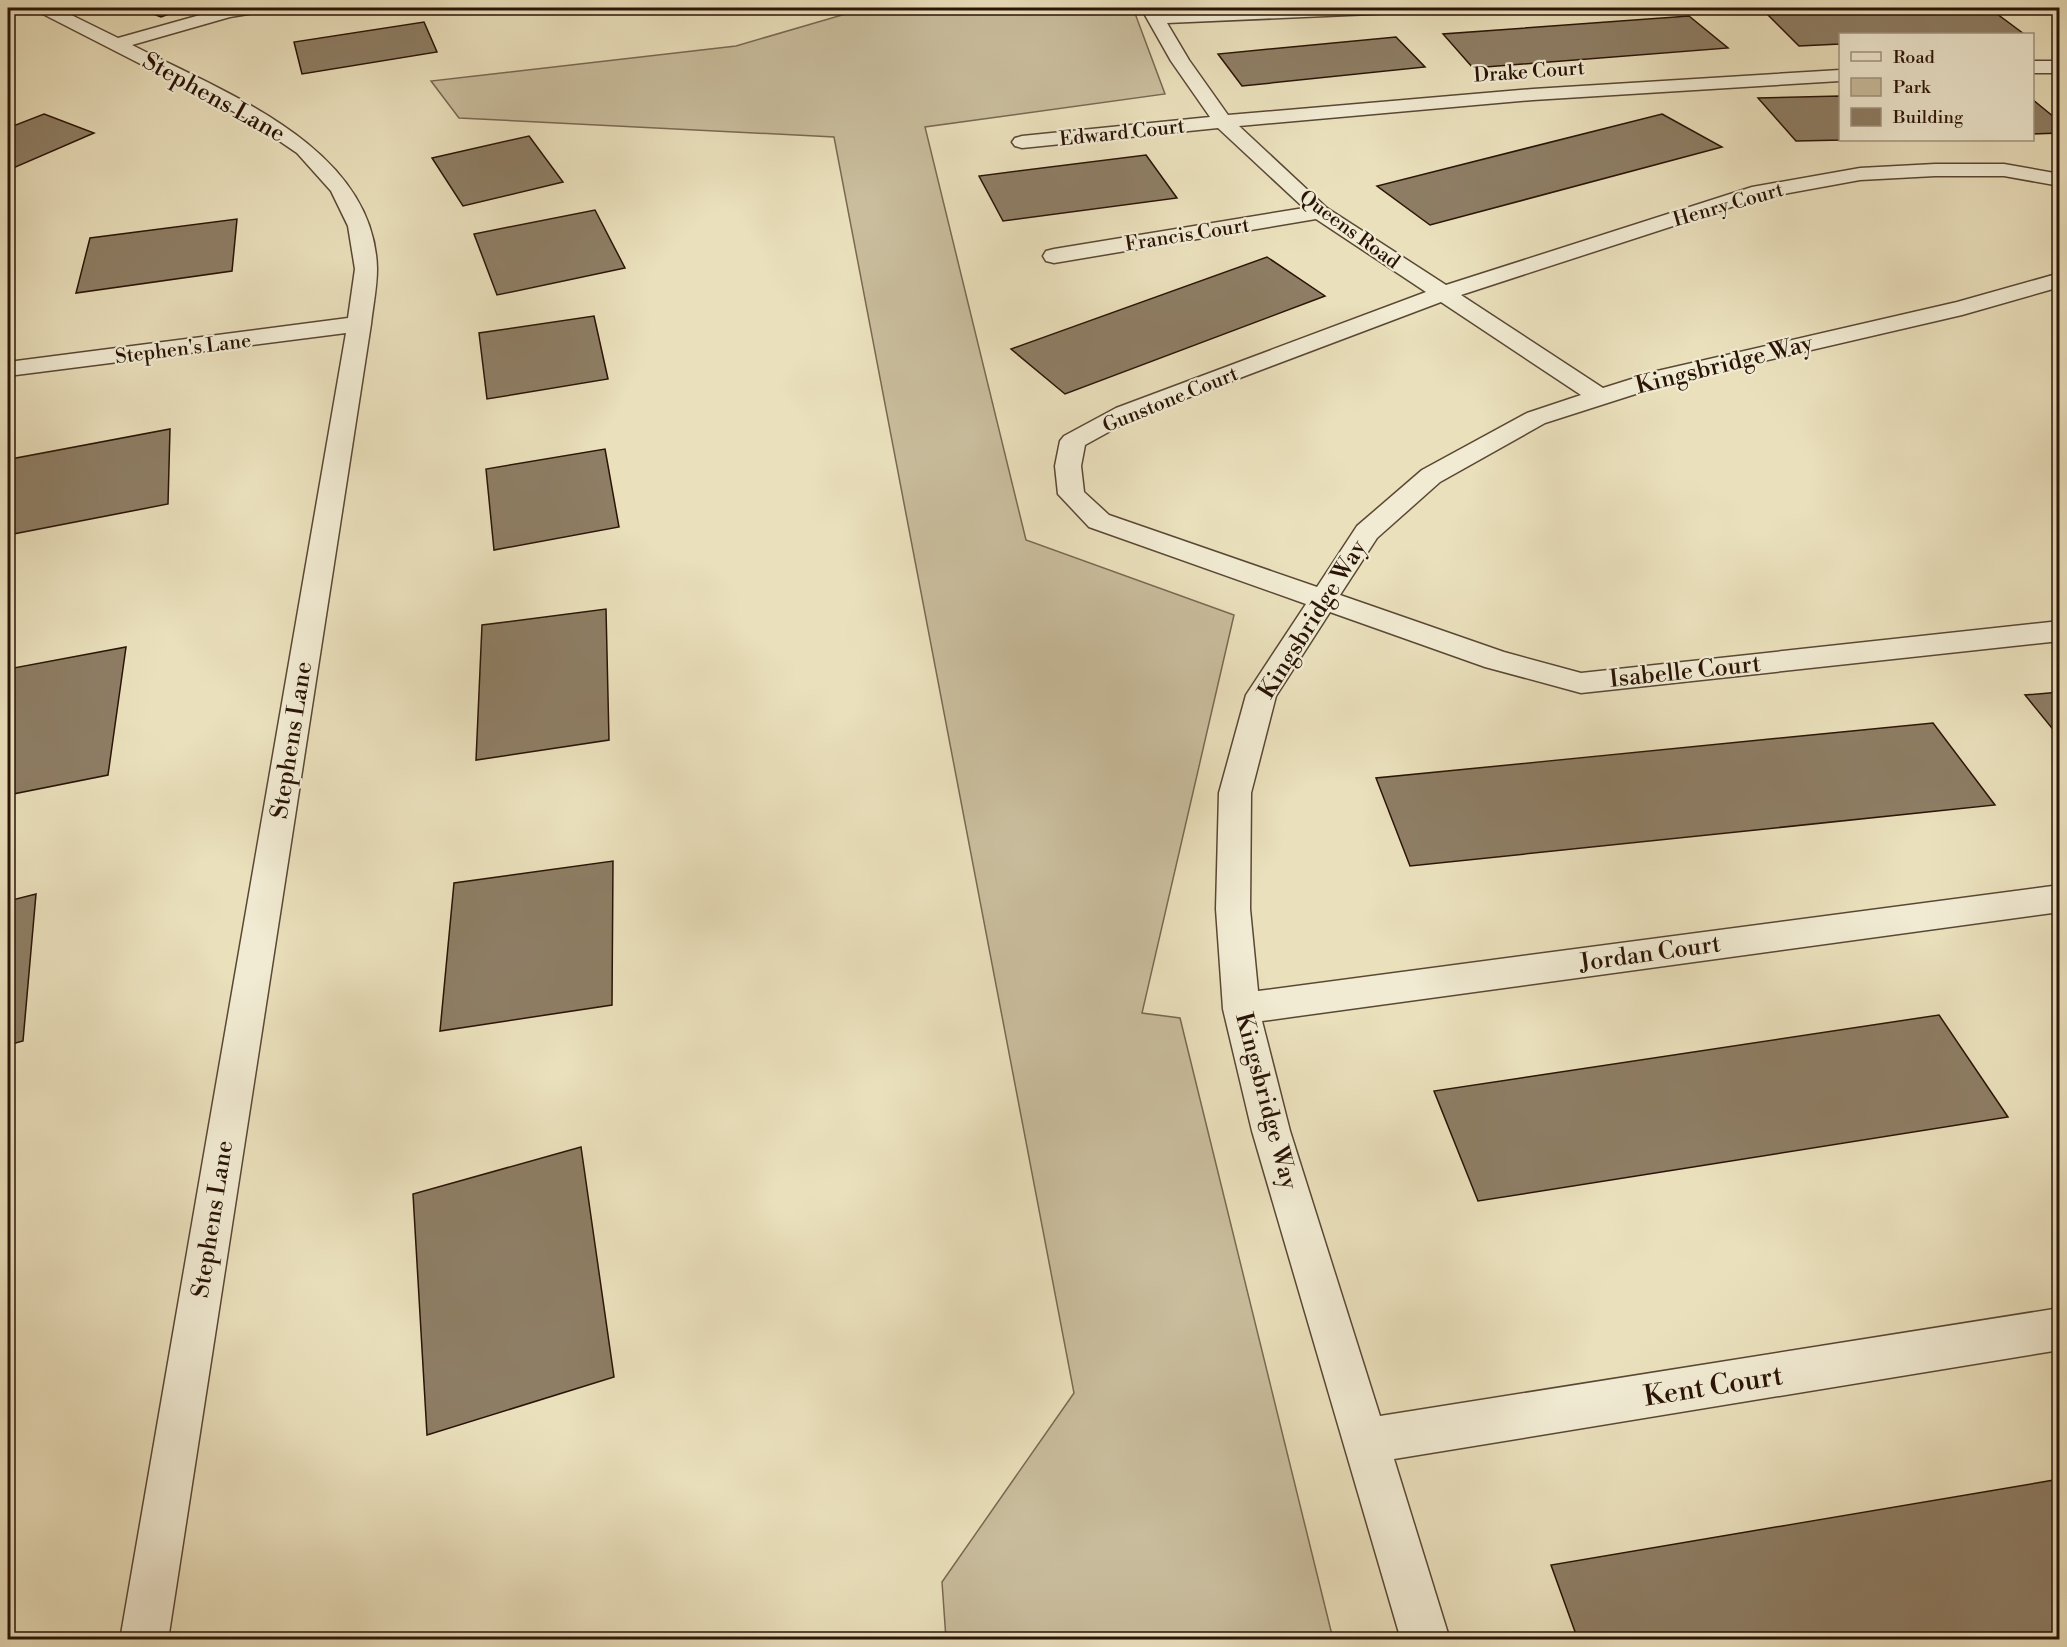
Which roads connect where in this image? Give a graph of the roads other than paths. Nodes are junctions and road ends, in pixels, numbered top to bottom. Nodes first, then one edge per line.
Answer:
1 (45, 8) edge
2 (255, 8) edge
3 (1394, 8) edge
4 (1153, 13) edge
5 (118, 44) junction
6 (2060, 67) edge
7 (2034, 68) edge
8 (1839, 75) edge
9 (1222, 121) junction
10 (1022, 142) dead end
11 (2060, 180) edge
12 (1320, 212) junction
13 (1054, 256) dead end
14 (2060, 280) edge
15 (1442, 294) junction
16 (359, 324) junction
17 (8, 369) edge
18 (1601, 398) junction
19 (1323, 601) junction
20 (2060, 631) edge
21 (2060, 898) edge
22 (1241, 1009) junction
23 (2060, 1329) edge
24 (1367, 1441) junction
25 (144, 1640) edge
26 (1426, 1640) edge

1 - 5 street, Stephens Lane
2 - 5 street
3 - 4 street
4 - 9 street, Queens Road
5 - 16 street, Stephens Lane
6 - 7 street
8 - 9 street, Drake Court
9 - 10 street, Edward Court
9 - 12 street, Queens Road
11 - 15 street, Henry Court
12 - 13 street, Francis Court
12 - 15 street, Queens Road
14 - 18 street, Kingsbridge Way
15 - 18 street, Queens Road
15 - 19 street, Gunstone Court
16 - 17 street, Stephen's Lane
16 - 25 street, Stephens Lane
18 - 19 street, Kingsbridge Way
19 - 20 street, Isabelle Court
19 - 22 street, Kingsbridge Way
21 - 22 street, Jordan Court
22 - 24 street, Kingsbridge Way
23 - 24 street, Kent Court
24 - 26 street, Kingsbridge Way

